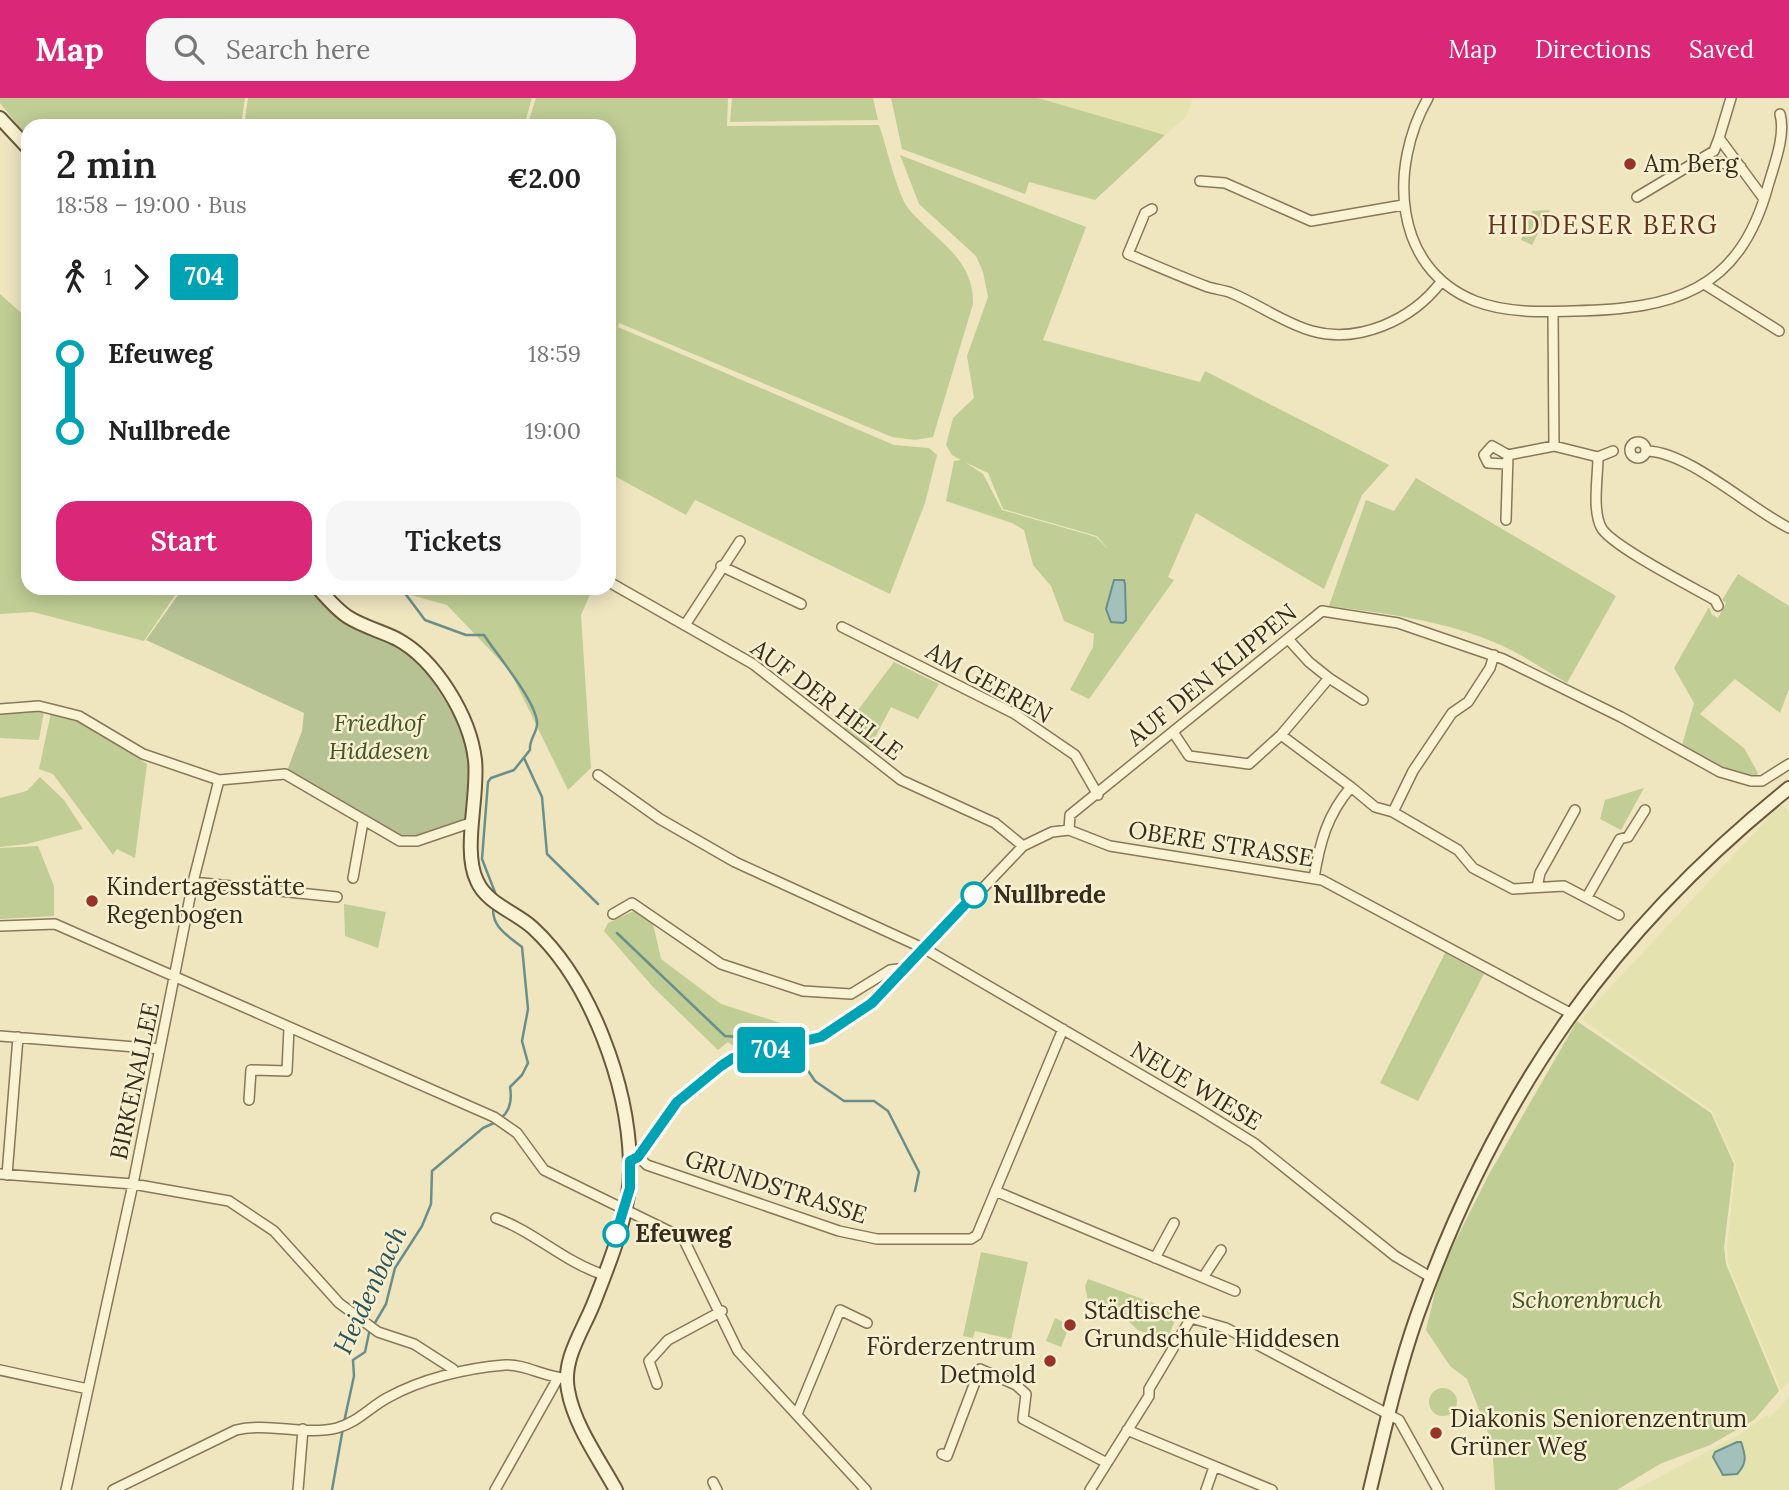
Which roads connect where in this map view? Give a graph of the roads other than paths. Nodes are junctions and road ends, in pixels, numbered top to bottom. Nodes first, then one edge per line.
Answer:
1 (1428, 98) edge
2 (1731, 98) edge
3 (1780, 114) dead end
4 (0, 118) edge
5 (1719, 138) junction
6 (21, 140) edge
7 (1702, 159) junction
8 (1741, 167) junction
9 (1200, 181) dead end
10 (1637, 197) dead end
11 (1764, 199) junction
12 (1403, 205) junction
13 (1152, 209) dead end
14 (1441, 282) junction
15 (1704, 284) junction
16 (1553, 312) junction
17 (1779, 331) dead end
18 (1554, 446) junction
19 (1613, 451) dead end
20 (1648, 451) dead end
21 (1598, 457) junction
22 (1506, 520) dead end
23 (1789, 528) edge
24 (740, 541) dead end
25 (721, 566) junction
26 (616, 586) edge
27 (325, 595) edge
28 (801, 604) dead end
29 (1718, 606) dead end
30 (685, 625) junction
31 (842, 627) dead end
32 (1289, 640) junction
33 (1494, 655) junction
34 (1329, 677) junction
35 (1363, 700) dead end
36 (0, 709) edge
37 (1173, 732) junction
38 (1280, 735) junction
39 (1789, 764) edge
40 (598, 775) dead end
41 (219, 780) junction
42 (1351, 787) junction
43 (1789, 788) edge
44 (1098, 795) junction
45 (1575, 810) dead end
46 (1645, 810) dead end
47 (1393, 812) junction
48 (363, 822) junction
49 (473, 822) junction
50 (1069, 830) junction
51 (1023, 846) junction
52 (353, 878) dead end
53 (1314, 878) junction
54 (193, 882) junction
55 (1537, 887) junction
56 (337, 897) dead end
57 (1587, 897) junction
58 (613, 914) dead end
59 (1619, 915) dead end
60 (0, 926) edge
61 (925, 949) junction
62 (906, 968) junction
63 (176, 977) junction
64 (1570, 1013) junction
65 (289, 1028) junction
66 (1063, 1029) junction
67 (0, 1035) edge
68 (18, 1037) junction
69 (160, 1049) junction
70 (249, 1100) dead end
71 (634, 1159) junction
72 (4, 1175) edge
73 (133, 1184) junction
74 (995, 1191) junction
75 (624, 1210) junction
76 (496, 1218) dead end
77 (1174, 1223) dead end
78 (1221, 1250) dead end
79 (1155, 1258) junction
80 (604, 1275) junction
81 (1204, 1276) junction
82 (1432, 1278) junction
83 (1235, 1291) dead end
84 (722, 1311) junction
85 (867, 1322) dead end
86 (0, 1370) edge
87 (453, 1373) junction
88 (562, 1378) junction
89 (657, 1384) dead end
90 (88, 1389) junction
91 (797, 1414) junction
92 (1389, 1416) junction
93 (303, 1429) junction
94 (1127, 1430) junction
95 (942, 1454) dead end
96 (1107, 1463) junction
97 (1213, 1467) junction
98 (66, 1490) edge
99 (113, 1490) edge
100 (298, 1490) edge
101 (495, 1490) edge
102 (616, 1490) edge
103 (866, 1490) edge
104 (1090, 1490) edge
105 (1206, 1490) edge
106 (1272, 1490) edge
107 (1370, 1490) edge
108 (1438, 1490) edge

1 - 12 street
2 - 5 street
3 - 11 street
4 - 6 main road
5 - 7 street
5 - 8 street
7 - 8 street
7 - 10 street
8 - 11 street
9 - 12 street
11 - 15 street
12 - 14 street
13 - 14 street
14 - 16 street
15 - 16 street
15 - 17 street
16 - 18 street
18 - 21 street
18 - 22 street
19 - 21 street
20 - 23 street
21 - 29 street
24 - 25 street
25 - 28 street
25 - 30 street
26 - 30 street, AUF DER HELLE
27 - 49 main road
30 - 51 street, AUF DER HELLE
31 - 44 street, AM GEEREN
32 - 33 street, AUF DEN KLIPPEN
32 - 34 street
32 - 37 street, AUF DEN KLIPPEN
33 - 39 street, AUF DEN KLIPPEN
33 - 47 street
34 - 35 street
34 - 38 street
36 - 41 street
37 - 38 street
37 - 44 street, AUF DEN KLIPPEN
38 - 42 street
40 - 61 street
41 - 48 street
41 - 54 street, BIRKENALLEE
42 - 47 street
42 - 53 street
43 - 64 main road
44 - 50 street, AUF DEN KLIPPEN
45 - 55 street
46 - 57 street
47 - 55 street
48 - 49 street
48 - 52 street
49 - 71 main road
50 - 51 street
50 - 53 street, OBERE STRASSE
51 - 61 street
53 - 64 street, OBERE STRASSE
54 - 56 street
54 - 63 street, BIRKENALLEE
55 - 57 street
57 - 59 street
58 - 62 street
60 - 63 street
61 - 62 street
61 - 66 street, NEUE WIESE
62 - 71 street
63 - 65 street
63 - 69 street, BIRKENALLEE
64 - 82 main road
65 - 70 street
65 - 75 street
66 - 74 street, GRUNDSTRASSE
66 - 82 street, NEUE WIESE
67 - 68 street
68 - 69 street
68 - 72 street
69 - 73 street, BIRKENALLEE
71 - 74 street, GRUNDSTRASSE
71 - 75 main road
72 - 73 street
73 - 87 street
73 - 90 street, BIRKENALLEE
74 - 79 street
75 - 80 main road
75 - 84 street
76 - 80 street
77 - 79 street
78 - 81 street
79 - 81 street
80 - 88 main road
81 - 83 street
82 - 92 main road
84 - 89 street
84 - 91 street
85 - 91 street
86 - 90 street
87 - 88 street
87 - 93 street
88 - 101 street
88 - 102 main road
90 - 98 street, BIRKENALLEE
91 - 103 street
92 - 94 street
92 - 107 main road
92 - 108 street
93 - 99 street
93 - 100 street
94 - 96 street
94 - 97 street
95 - 96 street
96 - 104 street
97 - 105 street
97 - 106 street

